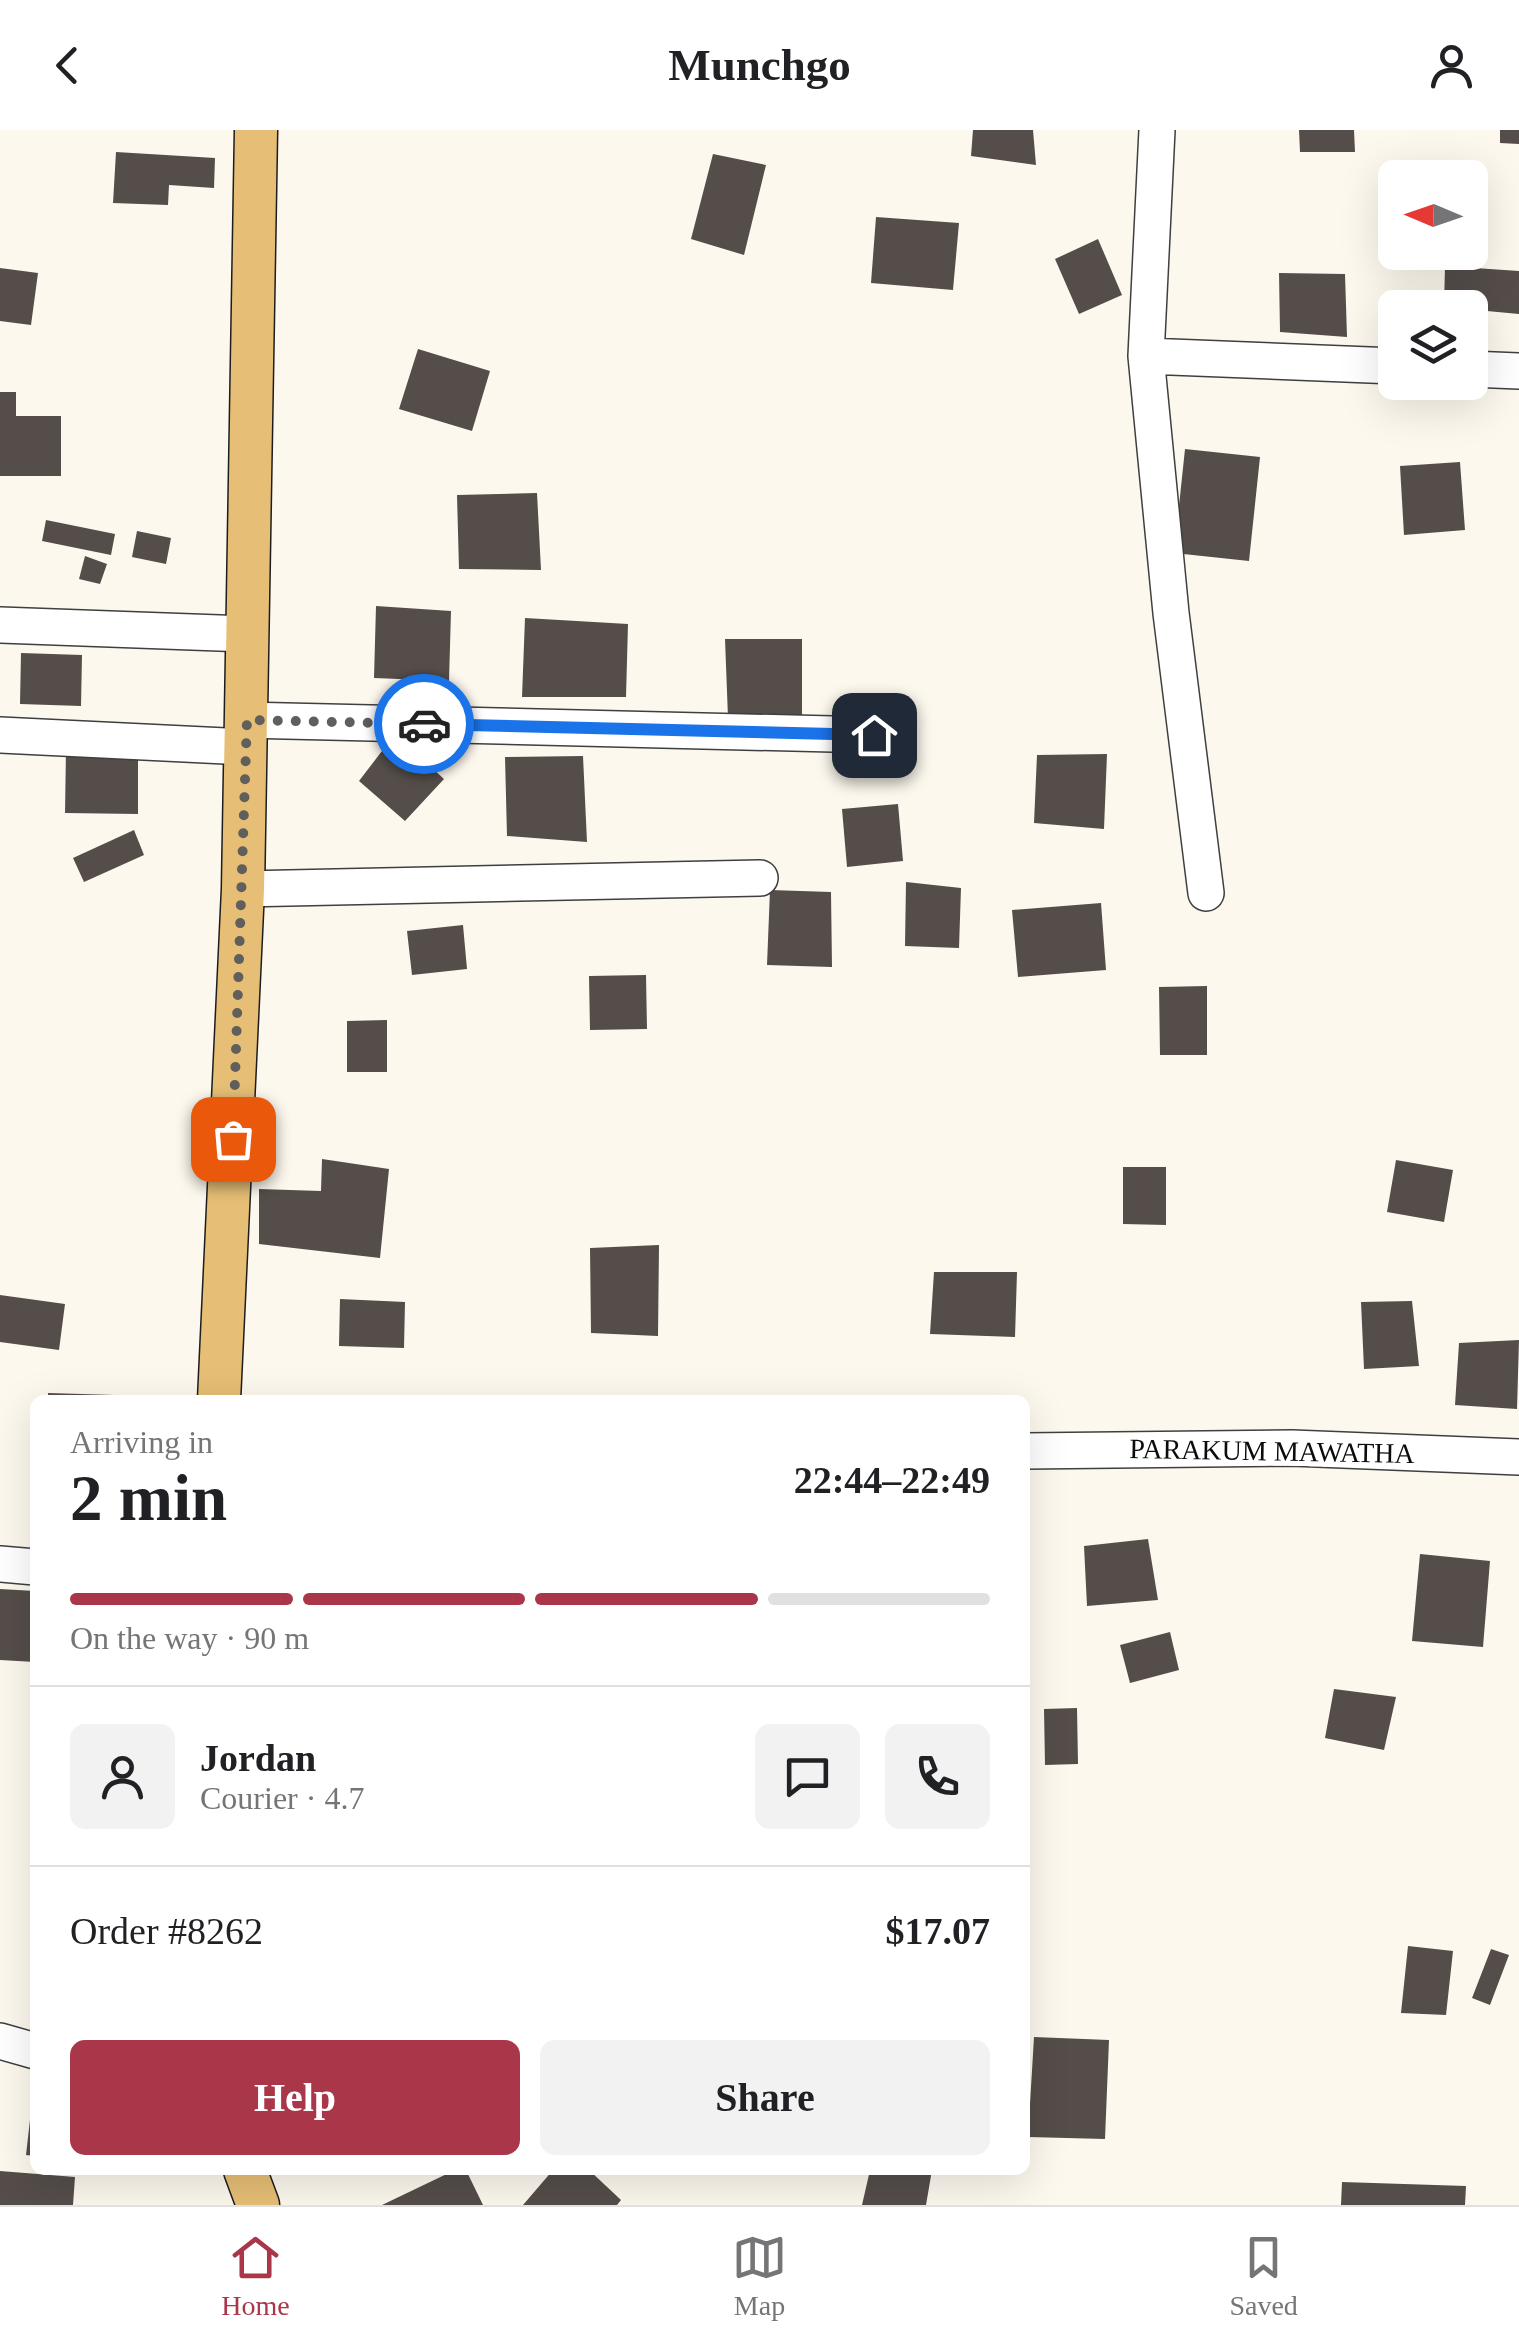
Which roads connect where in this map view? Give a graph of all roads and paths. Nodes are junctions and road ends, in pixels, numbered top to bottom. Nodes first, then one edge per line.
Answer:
1 (256, 130) edge
2 (1156, 130) edge
3 (1146, 356) junction
4 (1378, 365) edge
5 (1488, 370) edge
6 (1519, 371) edge
7 (0, 625) edge
8 (247, 634) junction
9 (247, 733) junction
10 (0, 735) edge
11 (874, 735) dead end
12 (760, 878) dead end
13 (243, 888) junction
14 (1206, 893) dead end
15 (219, 1395) edge
16 (1030, 1451) edge
17 (1519, 1457) edge
18 (0, 1564) edge
19 (30, 1567) edge
20 (0, 2041) edge
21 (30, 2050) edge
22 (247, 2175) edge
23 (258, 2205) edge

1 - 8 main road
2 - 3 street
3 - 4 street
3 - 14 street
5 - 6 street
7 - 8 street
8 - 9 main road
9 - 10 street
9 - 11 street
9 - 13 main road
12 - 13 street
13 - 15 main road
16 - 17 street, PARAKUM MAWATHA
18 - 19 street
20 - 21 street
22 - 23 main road

